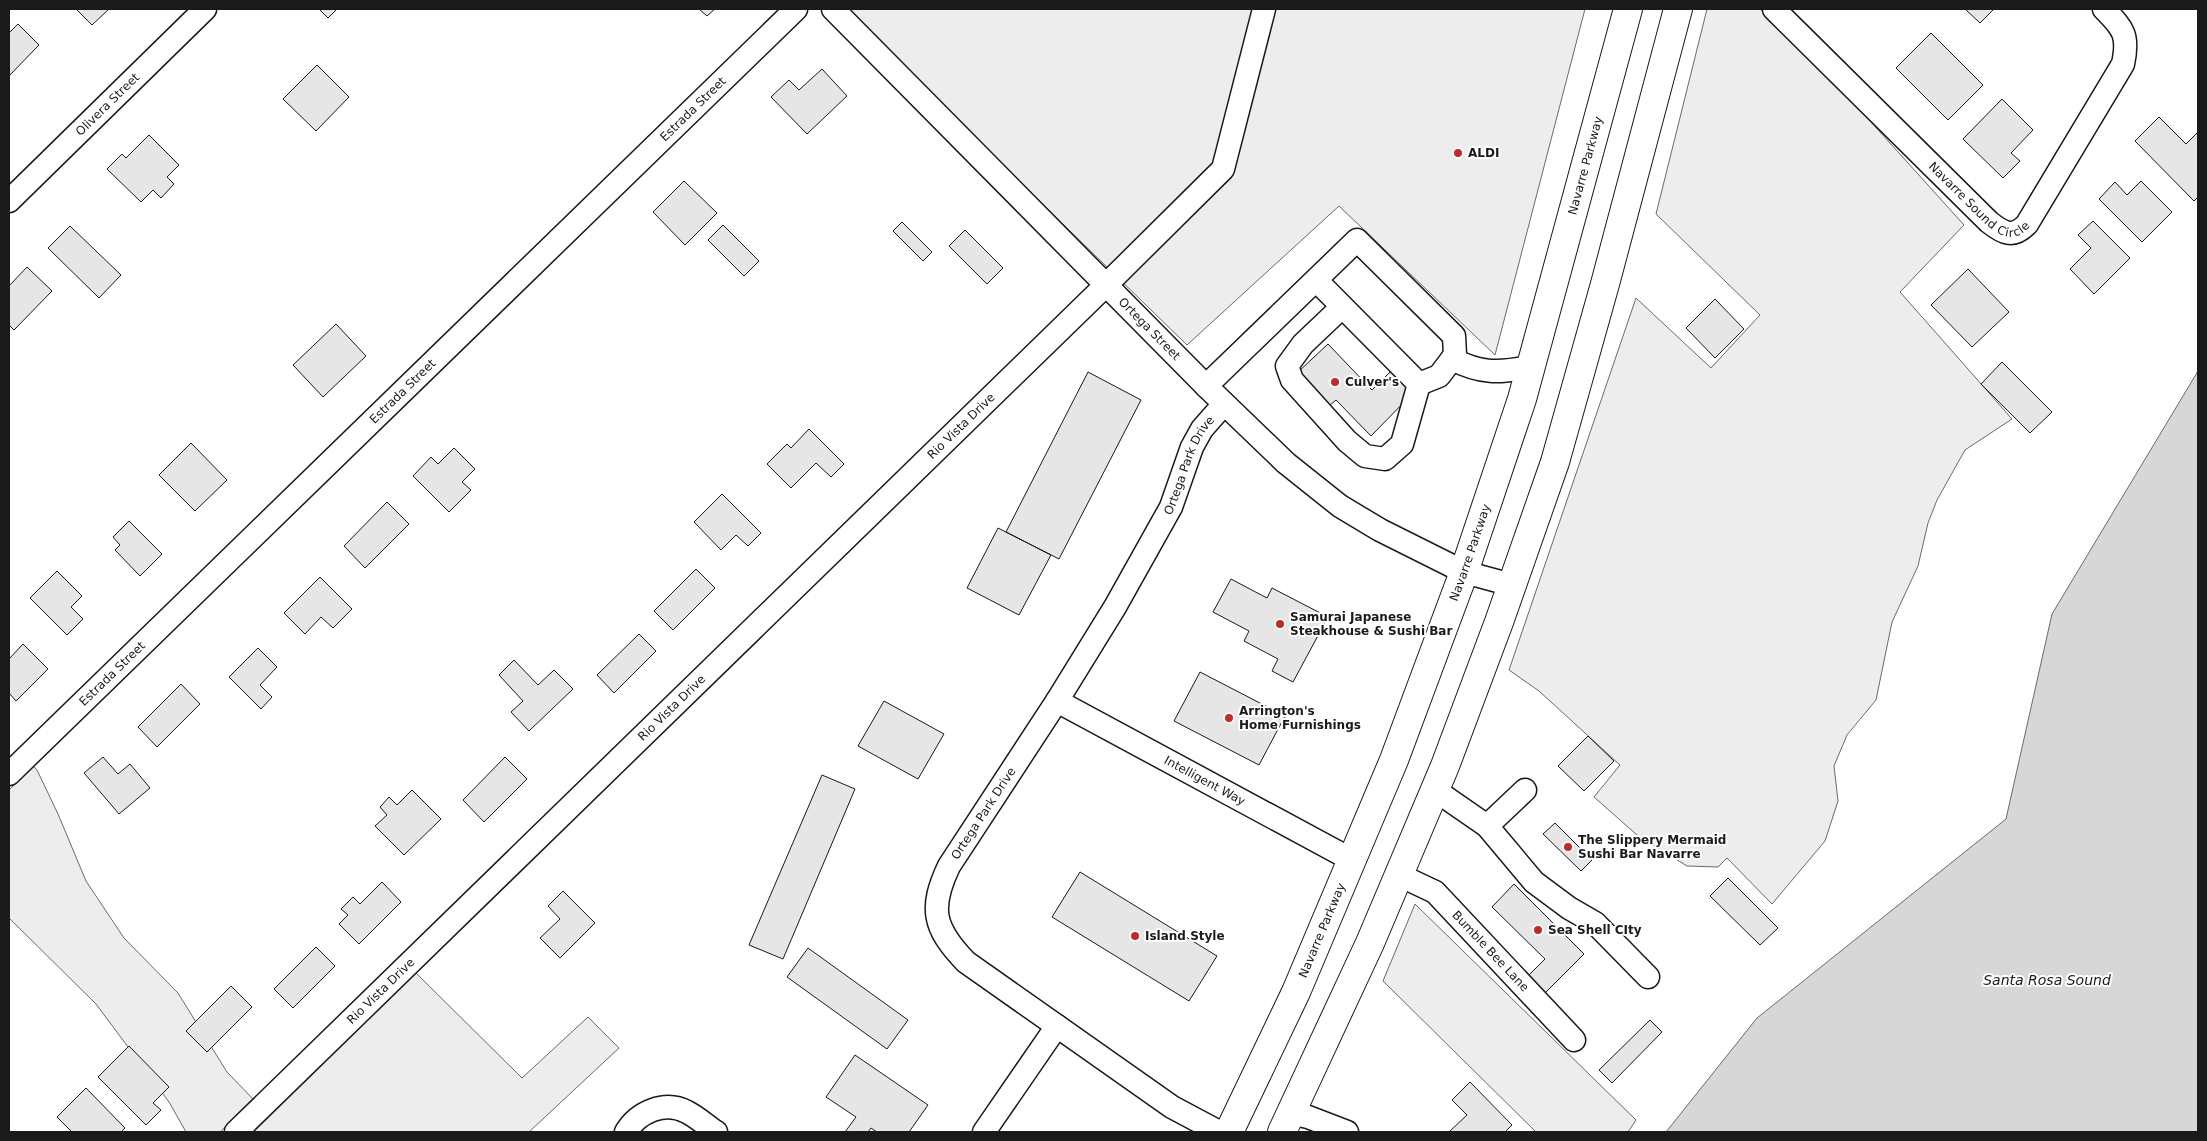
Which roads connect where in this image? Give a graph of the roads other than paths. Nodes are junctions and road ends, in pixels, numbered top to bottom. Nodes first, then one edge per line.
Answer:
1 (205, 9) edge
2 (796, 9) edge
3 (833, 9) edge
4 (1264, 9) edge
5 (1625, 9) edge
6 (1678, 9) edge
7 (1774, 9) edge
8 (2104, 9) edge
9 (9, 201) edge
10 (1316, 280) junction
11 (1106, 285) junction
12 (1342, 306) junction
13 (1452, 360) junction
14 (1530, 367) junction
15 (1420, 384) junction
16 (1206, 386) junction
17 (1224, 404) junction
18 (1464, 572) junction
19 (1512, 585) junction
20 (1057, 701) junction
21 (9, 774) edge
22 (1435, 790) junction
23 (1525, 790) dead end
24 (1487, 826) junction
25 (1352, 860) junction
26 (1399, 876) junction
27 (1648, 977) dead end
28 (1057, 1026) junction
29 (1574, 1040) dead end
30 (1287, 1123) edge
31 (236, 1132) edge
32 (626, 1132) edge
33 (716, 1132) edge
34 (984, 1132) edge
35 (1219, 1132) edge
36 (1229, 1132) edge
37 (1347, 1132) edge

1 - 9 street, Olivera Street
2 - 21 street, Estrada Street
3 - 11 street, Ortega Street
4 - 11 street, Rio Vista Drive
5 - 14 highway, Navarre Parkway
6 - 19 highway
7 - 8 street, Navarre Sound Circle
10 - 12 street
10 - 13 street
10 - 16 street
11 - 16 street, Ortega Street
11 - 31 street, Rio Vista Drive
12 - 15 street
12 - 15 street
13 - 14 street
13 - 15 street
14 - 18 highway, Navarre Parkway
16 - 17 street, Ortega Street
17 - 18 street, Ortega Street
17 - 20 street, Ortega Park Drive
18 - 19 street, Ortega Street
18 - 25 highway, Navarre Parkway
19 - 22 highway
20 - 25 street, Intelligent Way
20 - 28 street, Ortega Park Drive
22 - 24 street
22 - 26 highway
23 - 24 street
24 - 27 street
25 - 36 highway, Navarre Parkway
26 - 29 street, Bumble Bee Lane
26 - 30 highway
28 - 34 street
28 - 35 street, Ortega Park Drive
30 - 37 street
32 - 33 street

